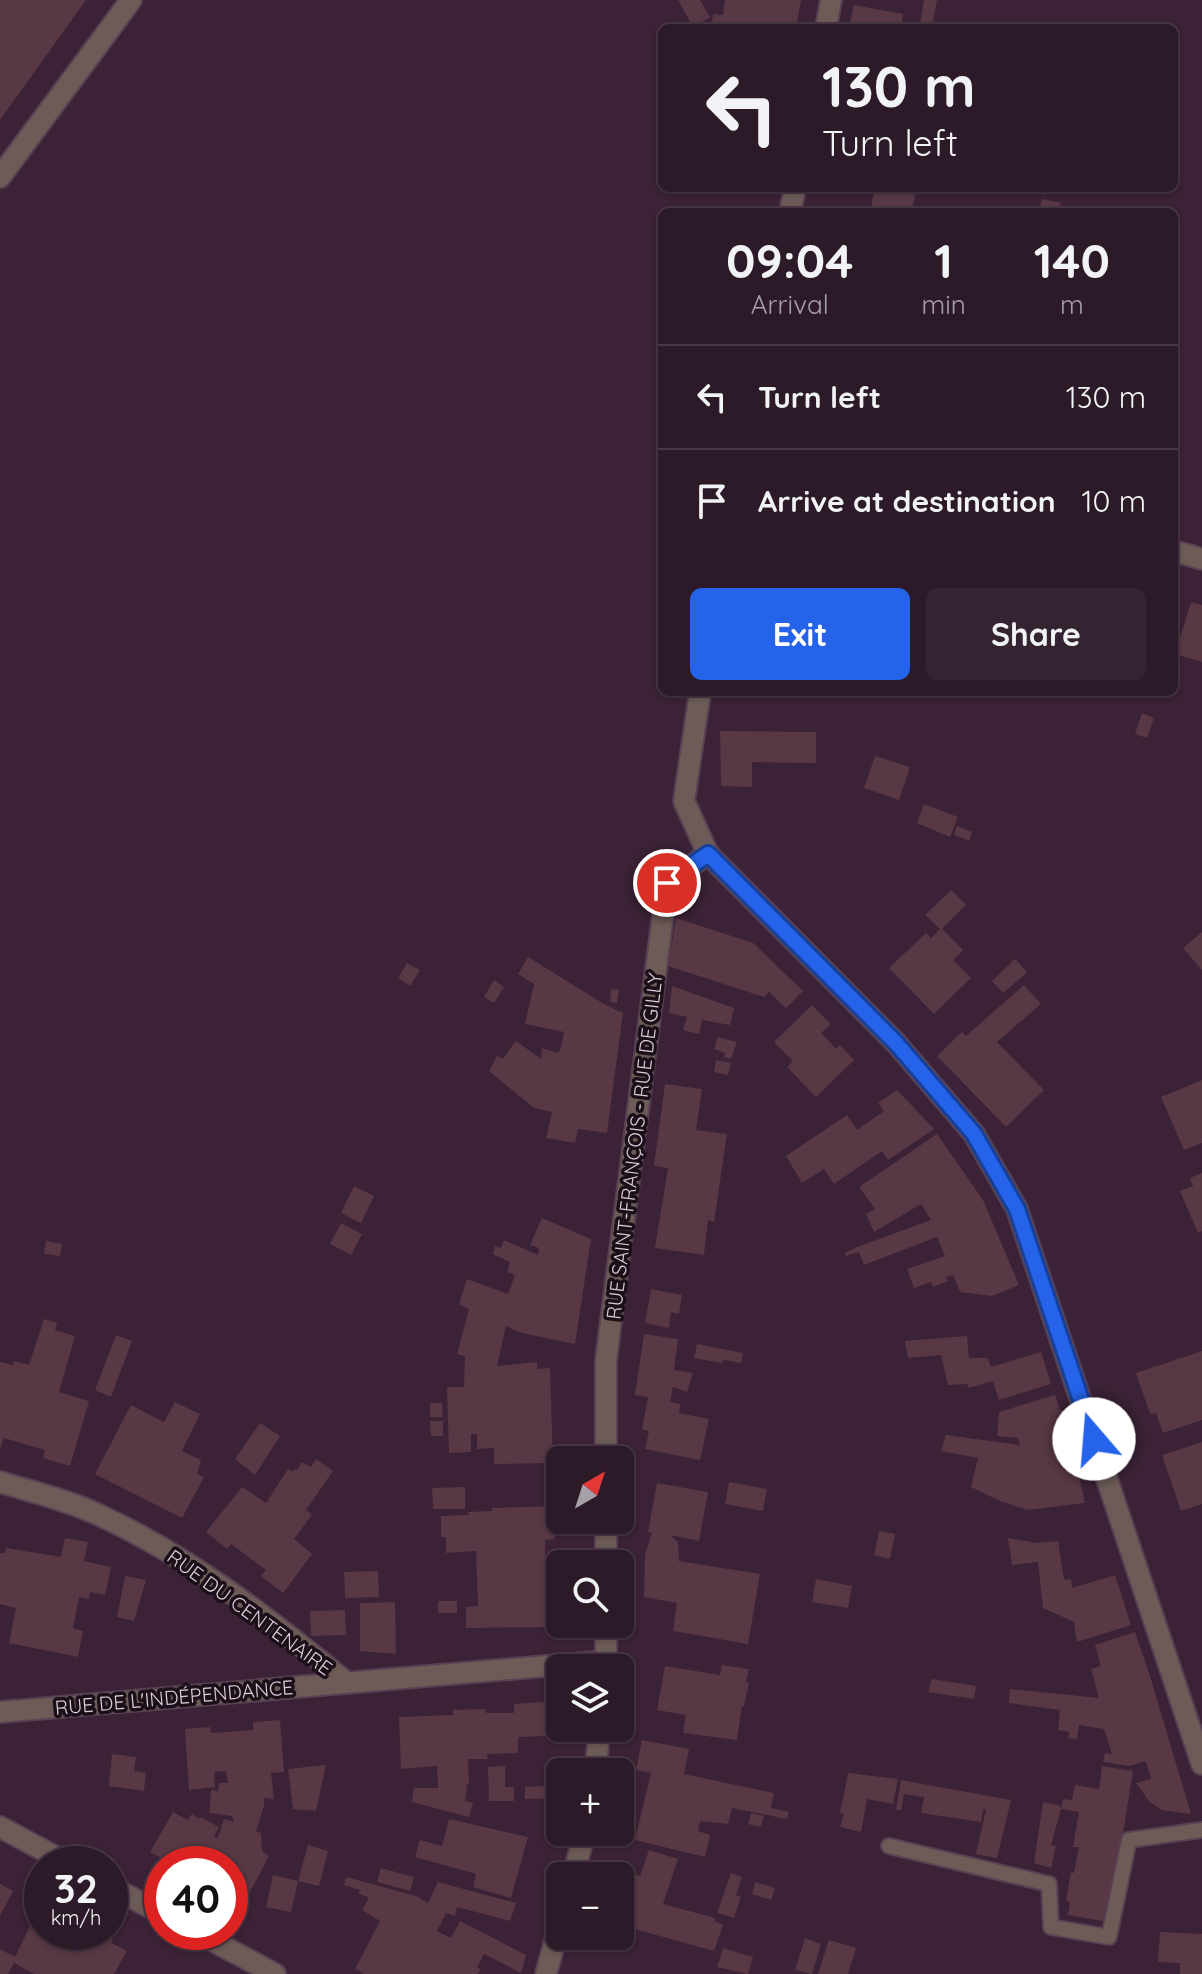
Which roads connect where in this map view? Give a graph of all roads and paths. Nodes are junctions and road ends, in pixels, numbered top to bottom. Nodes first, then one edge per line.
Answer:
1 (131, 0) edge
2 (831, 0) edge
3 (827, 24) edge
4 (0, 177) edge
5 (1178, 552) edge
6 (1202, 559) edge
7 (699, 696) edge
8 (708, 854) junction
9 (606, 1446) edge
10 (0, 1482) edge
11 (546, 1669) edge
12 (347, 1683) junction
13 (0, 1712) edge
14 (1202, 1764) edge
15 (0, 1827) edge
16 (1202, 1830) edge
17 (35, 1846) edge
18 (889, 1846) dead end
19 (230, 1950) edge
20 (553, 1950) edge
21 (275, 1974) edge
22 (546, 1974) edge

1 - 4 street
2 - 3 street
5 - 6 street
7 - 8 street
8 - 9 street, RUE SAINT-FRANÇOIS - RUE DE GILLY
8 - 14 street
10 - 12 street, RUE DU CENTENAIRE
11 - 12 street, RUE DU CENTENAIRE
12 - 13 street, RUE DE L'INDÉPENDANCE
15 - 17 street
16 - 18 lane
19 - 21 street
20 - 22 street

